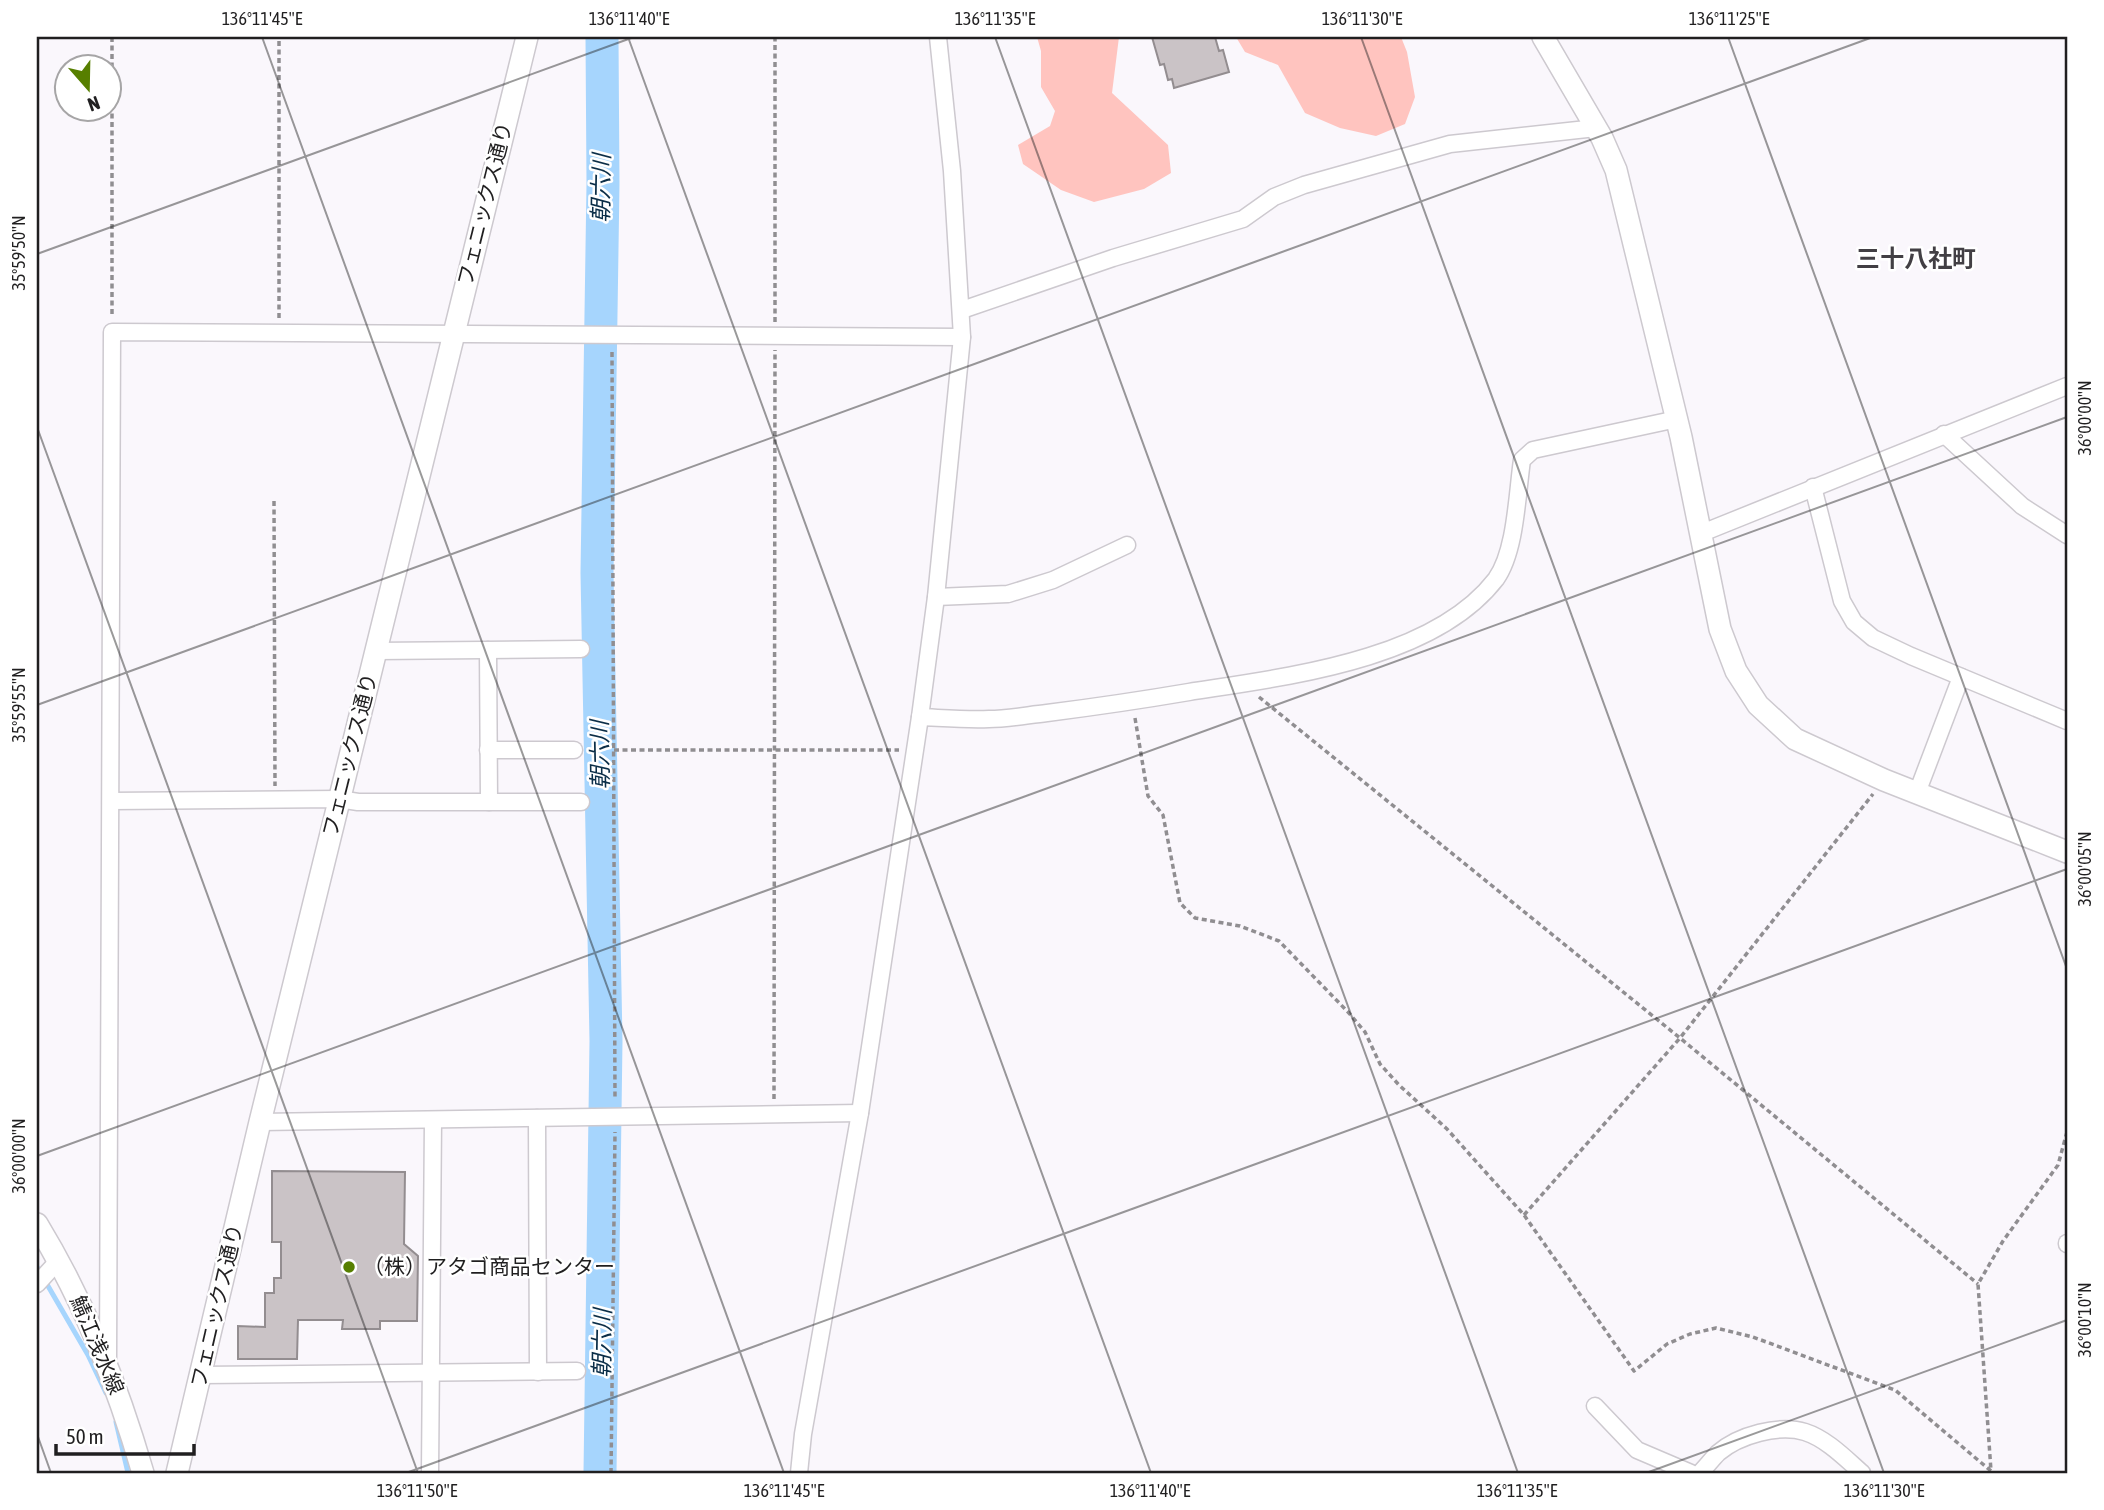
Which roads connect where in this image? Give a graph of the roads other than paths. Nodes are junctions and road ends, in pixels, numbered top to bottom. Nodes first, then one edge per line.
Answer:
1 (527, 37) edge
2 (938, 37) edge
3 (1542, 37) edge
4 (1596, 128) junction
5 (961, 310) junction
6 (453, 335) junction
7 (962, 337) junction
8 (2067, 386) edge
9 (1677, 419) junction
10 (1944, 434) junction
11 (1812, 487) junction
12 (1702, 533) junction
13 (2067, 535) edge
14 (1127, 545) dead end
15 (936, 597) junction
16 (581, 649) dead end
17 (488, 650) junction
18 (376, 651) junction
19 (1961, 677) junction
20 (920, 717) junction
21 (2067, 721) edge
22 (488, 750) junction
23 (574, 750) dead end
24 (1917, 793) junction
25 (340, 799) junction
26 (111, 801) junction
27 (489, 802) junction
28 (581, 802) dead end
29 (2067, 852) edge
30 (860, 1113) junction
31 (537, 1118) junction
32 (433, 1120) junction
33 (260, 1122) junction
34 (37, 1224) edge
35 (45, 1275) edge
36 (108, 1366) junction
37 (577, 1371) dead end
38 (538, 1372) junction
39 (431, 1373) junction
40 (200, 1375) junction
41 (1595, 1406) dead end
42 (143, 1473) edge
43 (177, 1473) edge
44 (430, 1473) edge
45 (799, 1473) edge
46 (1691, 1473) edge
47 (1700, 1473) edge
48 (1862, 1473) edge

1 - 6 main road, フェニックス通り
2 - 5 street
3 - 4 main road
4 - 5 street
4 - 9 main road
5 - 7 street
6 - 7 street
6 - 18 main road, フェニックス通り
6 - 26 street
7 - 15 street
8 - 10 street
9 - 12 main road
9 - 20 street
10 - 11 street
10 - 13 street
11 - 12 street
11 - 19 street
12 - 24 main road
14 - 15 street
15 - 20 street
16 - 17 street
17 - 18 street
17 - 22 street
18 - 25 main road, フェニックス通り
19 - 21 street
19 - 24 street
20 - 30 street
22 - 23 street
22 - 27 street
24 - 29 main road
25 - 26 street
25 - 27 street
25 - 33 main road, フェニックス通り
26 - 36 street
27 - 28 street
30 - 31 street
30 - 45 street
31 - 32 street
31 - 38 street
32 - 33 street
32 - 39 street
33 - 40 main road, フェニックス通り
34 - 35 main road, 鯖江浅水線
35 - 36 main road, 鯖江浅水線
36 - 42 main road, 鯖江浅水線
37 - 38 street
38 - 39 street
39 - 40 street
39 - 44 street
40 - 43 main road, フェニックス通り
41 - 46 street
47 - 48 street

